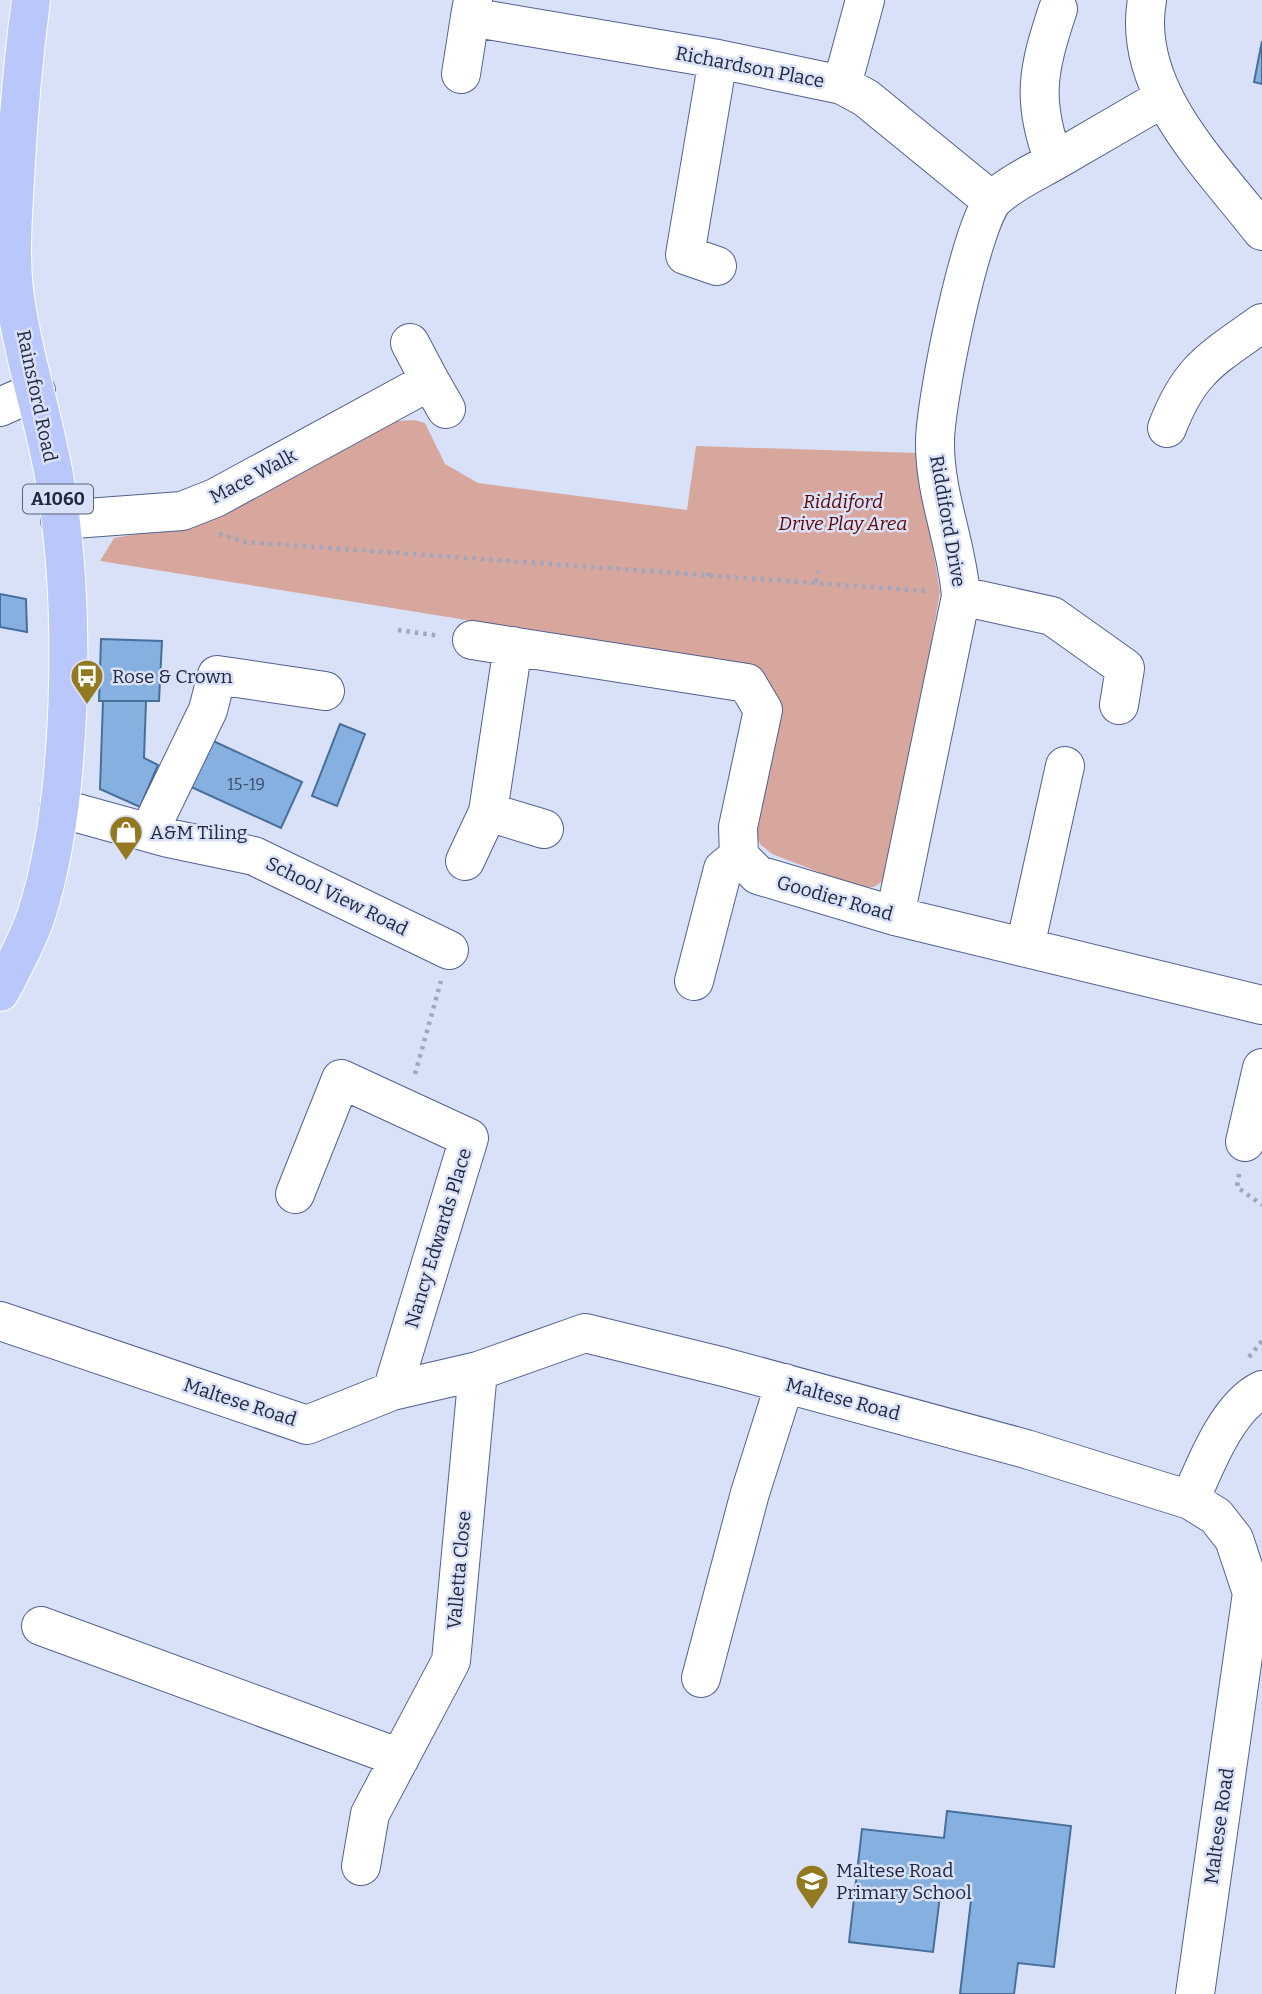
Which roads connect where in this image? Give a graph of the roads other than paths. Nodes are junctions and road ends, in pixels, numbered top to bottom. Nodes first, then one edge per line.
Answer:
1 (31, 0) edge
2 (865, 0) edge
3 (1147, 0) edge
4 (472, 9) edge
5 (1058, 9) dead end
6 (718, 59) junction
7 (461, 74) dead end
8 (10, 80) edge
9 (842, 85) junction
10 (1163, 97) junction
11 (1054, 161) junction
12 (992, 201) junction
13 (1262, 231) edge
14 (717, 266) dead end
15 (1262, 323) edge
16 (11, 330) edge
17 (410, 343) dead end
18 (36, 391) junction
19 (0, 407) edge
20 (1167, 428) dead end
21 (60, 520) junction
22 (961, 596) junction
23 (472, 640) dead end
24 (513, 646) junction
25 (325, 691) dead end
26 (1119, 705) dead end
27 (1065, 766) dead end
28 (59, 808) junction
29 (488, 812) junction
30 (544, 829) dead end
31 (149, 832) junction
32 (738, 856) junction
33 (466, 861) dead end
34 (895, 916) junction
35 (1025, 947) junction
36 (449, 950) road end
37 (694, 981) dead end
38 (0, 992) edge
39 (1262, 1004) edge
40 (1262, 1068) edge
41 (1245, 1142) dead end
42 (295, 1194) dead end
43 (0, 1321) edge
44 (478, 1371) junction
45 (785, 1383) junction
46 (1262, 1390) edge
47 (392, 1391) junction
48 (1190, 1500) junction
49 (41, 1626) dead end
50 (701, 1678) dead end
51 (400, 1758) junction
52 (361, 1866) dead end
53 (1195, 1994) edge

1 - 8 main road, Rainsford Road / A1060
2 - 9 street
3 - 10 street
4 - 6 street, Richardson Place
4 - 7 street, Richardson Place
5 - 11 street
6 - 9 street, Richardson Place
6 - 14 street
8 - 16 main road, Rainsford Road / A1060
9 - 12 street, Richardson Place
10 - 11 street, Riddiford Drive
10 - 13 street
11 - 12 street, Riddiford Drive
12 - 22 street, Riddiford Drive
15 - 20 street
16 - 18 main road, Rainsford Road / A1060
17 - 21 street, Mace Walk
18 - 19 street
18 - 21 main road, Rainsford Road / A1060
21 - 28 main road, Rainsford Road / A1060
22 - 26 street
22 - 34 street, Riddiford Drive
23 - 24 street
24 - 29 street
24 - 32 street
25 - 31 street
27 - 35 street
28 - 31 street, School View Road
28 - 38 main road, Rainsford Road / A1060
29 - 30 street
29 - 33 street
31 - 36 street, School View Road
32 - 34 street, Goodier Road
32 - 37 street
34 - 35 street, Goodier Road
35 - 39 street, Goodier Road
40 - 41 street
42 - 47 street, Nancy Edwards Place
43 - 47 street, Maltese Road
44 - 45 street, Maltese Road
44 - 47 street, Maltese Road
44 - 51 street, Valletta Close
45 - 48 street, Maltese Road
45 - 50 street
46 - 48 street
48 - 53 street, Maltese Road
49 - 51 street
51 - 52 street, Valletta Close

